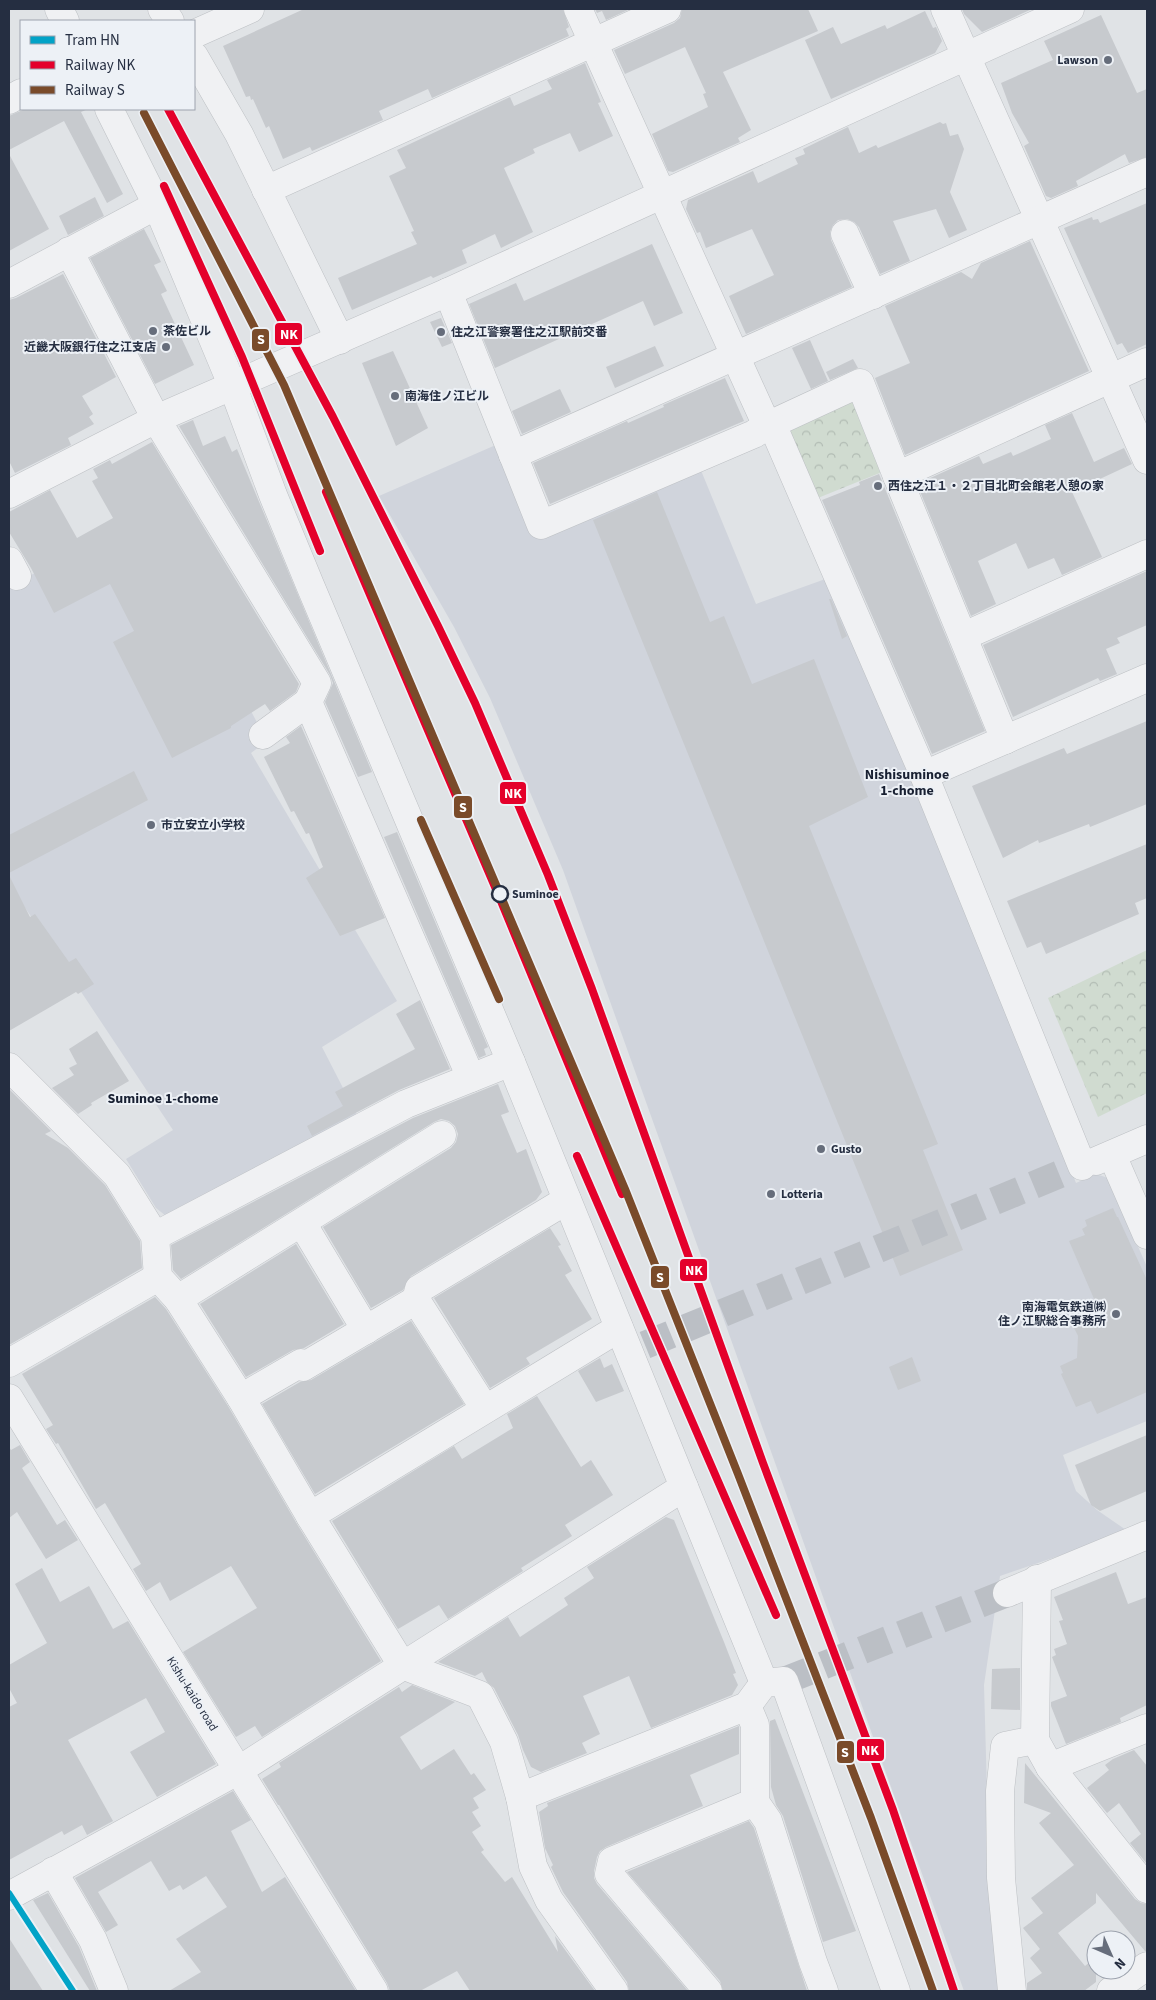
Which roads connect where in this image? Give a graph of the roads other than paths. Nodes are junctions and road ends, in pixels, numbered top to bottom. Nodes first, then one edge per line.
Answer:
1 (162, 9) edge
2 (250, 9) edge
3 (578, 9) edge
4 (666, 9) edge
5 (945, 9) edge
6 (1070, 9) edge
7 (169, 20) edge
8 (195, 34) edge
9 (593, 42) junction
10 (966, 55) junction
11 (195, 58) edge
12 (110, 110) edge
13 (1147, 172) edge
14 (266, 190) junction
15 (662, 195) junction
16 (157, 205) junction
17 (1040, 220) junction
18 (845, 234) dead end
19 (69, 250) junction
20 (9, 284) edge
21 (448, 292) junction
22 (873, 295) junction
23 (340, 340) junction
24 (736, 356) junction
25 (1147, 362) edge
26 (1111, 379) junction
27 (233, 387) junction
28 (156, 419) junction
29 (770, 425) junction
30 (514, 455) junction
31 (1147, 460) edge
32 (898, 476) junction
33 (10, 491) edge
34 (1147, 554) edge
35 (964, 636) junction
36 (1147, 678) edge
37 (308, 702) junction
38 (263, 734) dead end
39 (1005, 740) junction
40 (924, 775) junction
41 (511, 1062) junction
42 (471, 1078) junction
43 (14, 1081) edge
44 (442, 1135) dead end
45 (1147, 1139) edge
46 (1112, 1155) junction
47 (567, 1200) junction
48 (302, 1223) junction
49 (1147, 1235) edge
50 (155, 1236) junction
51 (158, 1277) junction
52 (178, 1299) junction
53 (416, 1300) junction
54 (366, 1330) junction
55 (632, 1341) junction
56 (9, 1362) edge
57 (9, 1398) edge
58 (241, 1398) junction
59 (485, 1409) junction
60 (684, 1487) junction
61 (310, 1516) junction
62 (1147, 1535) edge
63 (1038, 1580) junction
64 (1007, 1593) tunnel mouth
65 (402, 1664) junction
66 (764, 1683) junction
67 (747, 1706) junction
68 (1147, 1728) edge
69 (1035, 1740) junction
70 (1050, 1767) junction
71 (239, 1770) junction
72 (520, 1797) junction
73 (755, 1802) junction
74 (53, 1871) junction
75 (1147, 1889) edge
76 (9, 1896) edge
77 (1147, 1966) edge
78 (114, 1991) edge
79 (374, 1991) edge
80 (614, 1991) edge
81 (708, 1991) edge
82 (824, 1991) edge
83 (896, 1991) edge
84 (1012, 1991) edge
85 (1111, 1991) edge

1 - 7 street
2 - 8 street
3 - 9 street
4 - 9 street
5 - 10 street
6 - 10 street
9 - 14 street
9 - 15 street
10 - 15 street
10 - 17 street
11 - 14 street
12 - 16 street
13 - 17 street
14 - 23 street
15 - 21 street
15 - 24 street
16 - 19 street
16 - 27 street
17 - 22 street
17 - 26 street
18 - 22 street
19 - 20 street
19 - 28 street
21 - 23 street
21 - 30 street
22 - 24 street
23 - 27 street
24 - 29 street
24 - 30 street
25 - 26 street
26 - 31 street
26 - 32 street
27 - 28 street
27 - 41 street
28 - 33 street
28 - 37 street
29 - 30 street
29 - 32 street
29 - 40 street
32 - 35 street
34 - 35 street
35 - 39 street
36 - 39 street
37 - 38 street
37 - 42 street
39 - 40 street
40 - 46 street
41 - 42 street
41 - 47 street
42 - 50 street
43 - 50 street
44 - 48 street
45 - 46 street
46 - 49 street
47 - 53 street
47 - 55 street
48 - 52 street
48 - 54 street
50 - 51 street
51 - 52 street
51 - 56 street
52 - 58 street
53 - 54 street
53 - 59 street
54 - 58 street
55 - 59 street
55 - 60 street
57 - 71 street, Kishu-kaido road
58 - 61 street
59 - 61 street
60 - 65 street
60 - 66 street
61 - 65 street
62 - 63 street
63 - 64 street
63 - 69 street
65 - 71 street
65 - 72 street
66 - 67 street
66 - 83 street
67 - 72 street
67 - 73 street
68 - 70 street
69 - 70 street
69 - 84 street
70 - 75 street
71 - 74 street
71 - 79 street, Kishu-kaido road
72 - 80 street
73 - 81 street
73 - 82 street
74 - 76 street
74 - 78 street
77 - 85 street

